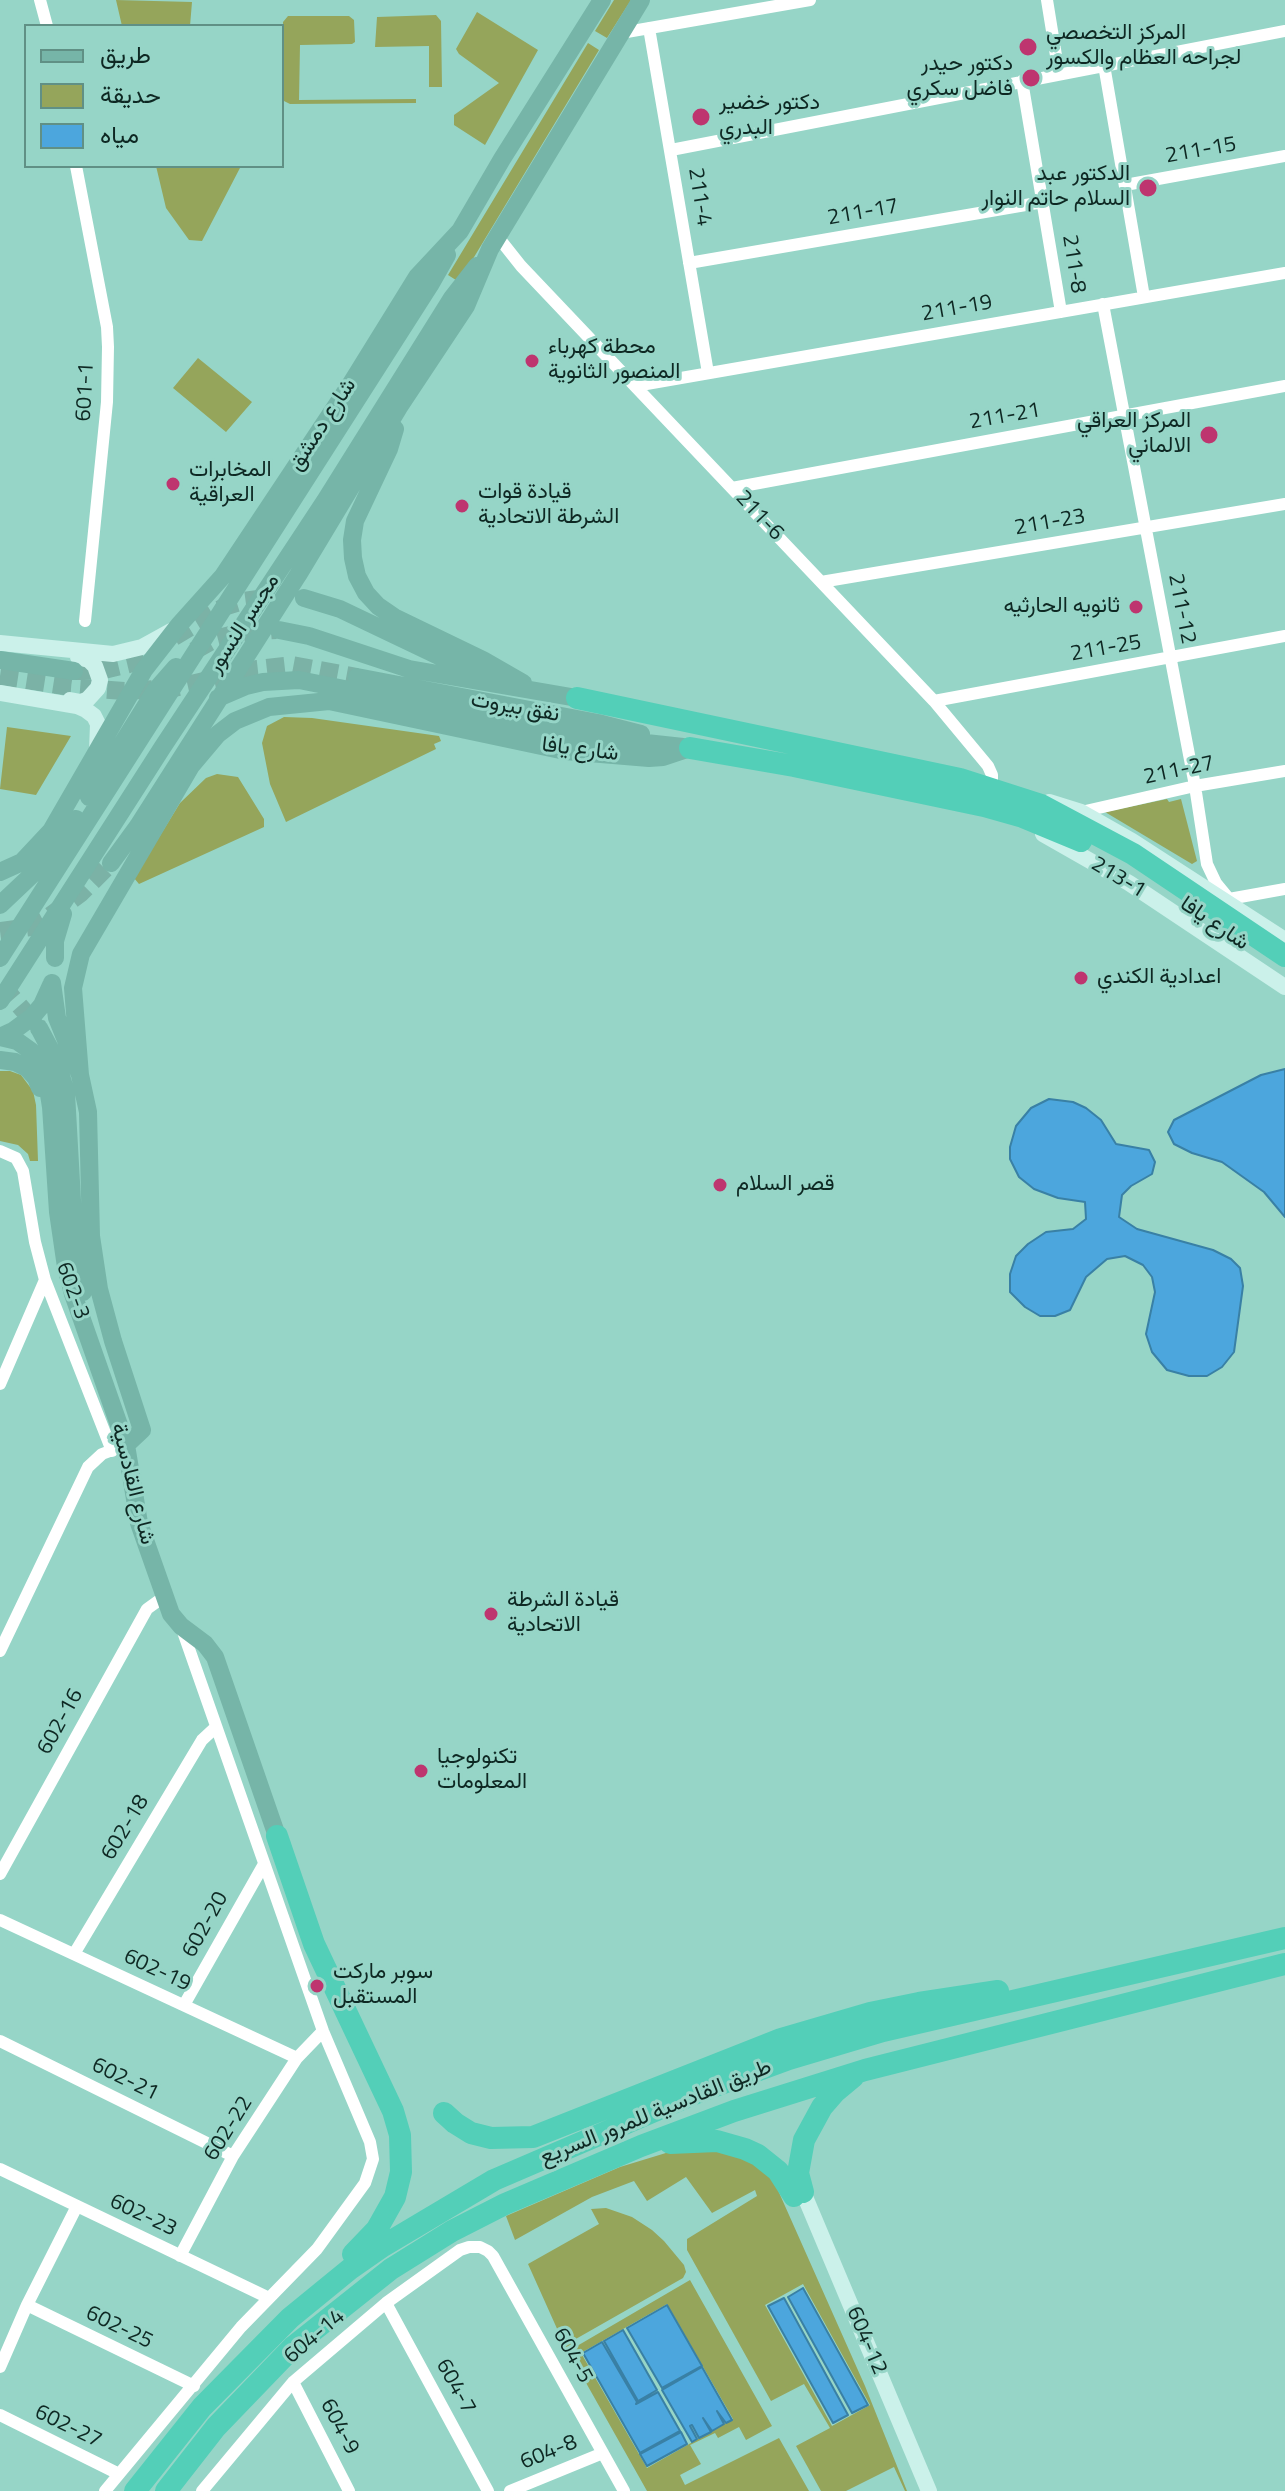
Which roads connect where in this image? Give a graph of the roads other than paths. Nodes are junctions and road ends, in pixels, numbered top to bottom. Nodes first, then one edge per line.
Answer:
1 (40, 0) edge
2 (602, 0) edge
3 (641, 0) edge
4 (810, 0) edge
5 (1047, 0) edge
6 (46, 24) edge
7 (649, 28) junction
8 (1285, 31) edge
9 (621, 33) junction
10 (1104, 65) junction
11 (1059, 74) junction
12 (1022, 81) junction
13 (671, 150) junction
14 (1285, 156) edge
15 (76, 168) edge
16 (1125, 185) junction
17 (1043, 202) junction
18 (460, 231) junction
19 (494, 243) junction
20 (689, 263) junction
21 (1285, 273) edge
22 (1144, 297) junction
23 (1103, 304) junction
24 (1061, 312) junction
25 (708, 373) junction
26 (635, 386) junction
27 (1285, 386) edge
28 (399, 407) junction
29 (1124, 416) junction
30 (732, 488) junction
31 (1285, 504) edge
32 (1145, 528) junction
33 (821, 582) junction
34 (304, 598) dead end
35 (85, 621) dead end
36 (179, 625) junction
37 (279, 630) tunnel mouth
38 (1285, 636) edge
39 (256, 638) junction
40 (0, 643) edge
41 (60, 651) junction
42 (1170, 658) junction
43 (0, 660) edge
44 (176, 667) dead end
45 (74, 671) tunnel mouth
46 (357, 677) tunnel mouth
47 (523, 683) junction
48 (0, 693) edge
49 (577, 698) junction
50 (40, 699) junction
51 (329, 701) junction
52 (934, 701) junction
53 (206, 719) junction
54 (681, 747) junction
55 (162, 748) junction
56 (96, 754) junction
57 (1285, 771) edge
58 (1195, 786) junction
59 (993, 795) junction
60 (1081, 812) junction
61 (66, 826) junction
62 (45, 851) junction
63 (111, 863) tunnel mouth
64 (4, 871) edge
65 (27, 880) junction
66 (1285, 889) edge
67 (0, 896) edge
68 (1235, 905) junction
69 (0, 907) edge
70 (0, 916) edge
71 (28, 918) junction
72 (1285, 940) edge
73 (1285, 956) edge
74 (0, 958) edge
75 (55, 958) junction
76 (1285, 972) edge
77 (52, 983) junction
78 (1285, 987) edge
79 (0, 1001) edge
80 (39, 1028) tunnel mouth
81 (5, 1036) edge
82 (0, 1060) edge
83 (80, 1075) junction
84 (51, 1121) junction
85 (0, 1151) edge
86 (45, 1280) junction
87 (92, 1346) junction
88 (0, 1384) edge
89 (119, 1448) junction
90 (165, 1596) junction
91 (181, 1626) junction
92 (0, 1651) edge
93 (216, 1727) junction
94 (277, 1836) joint
95 (264, 1864) junction
96 (0, 1874) edge
97 (0, 1920) edge
98 (1285, 1938) edge
99 (74, 1954) junction
100 (1285, 1964) edge
101 (1026, 1997) junction
102 (184, 2005) junction
103 (323, 2031) junction
104 (0, 2041) edge
105 (297, 2058) junction
106 (865, 2070) junction
107 (444, 2113) dead end
108 (641, 2146) junction
109 (233, 2156) junction
110 (0, 2169) edge
111 (798, 2194) junction
112 (77, 2206) junction
113 (480, 2247) joint
114 (180, 2256) junction
115 (318, 2294) junction
116 (269, 2298) junction
117 (386, 2303) junction
118 (27, 2305) junction
119 (0, 2367) edge
120 (293, 2382) junction
121 (194, 2386) junction
122 (0, 2415) edge
123 (603, 2453) junction
124 (119, 2474) junction
125 (214, 2485) edge
126 (105, 2491) edge
127 (135, 2491) edge
128 (166, 2491) edge
129 (202, 2491) edge
130 (349, 2491) edge
131 (488, 2491) edge
132 (510, 2491) edge
133 (624, 2491) edge
134 (919, 2491) edge
135 (929, 2491) edge

1 - 6 street
2 - 18 main road, شارع دمشق
3 - 9 main road
4 - 7 street
5 - 11 street
7 - 9 street
7 - 13 street, 211-4
8 - 10 street
9 - 19 main road
10 - 11 street
10 - 16 street
11 - 12 street
12 - 13 street
12 - 17 street, 211-8
13 - 20 street, 211-4
14 - 16 street, 211-15
15 - 35 street, 601-1
16 - 22 street
17 - 20 street, 211-17
17 - 24 street, 211-8
18 - 36 main road, شارع دمشق
18 - 74 main road, مجسر النسور
19 - 26 street, 211-6
19 - 28 main road
19 - 55 main road, مجسر النسور
20 - 25 street, 211-4
21 - 22 street, 211-19
22 - 23 street, 211-19
23 - 24 street, 211-19
23 - 29 street, 211-12
24 - 25 street, 211-19
25 - 26 street, 211-19
26 - 30 street, 211-6
27 - 29 street, 211-21
28 - 39 main road
28 - 47 main road
29 - 30 street, 211-21
29 - 32 street, 211-12
30 - 33 street, 211-6
31 - 32 street, 211-23
32 - 33 street, 211-23
32 - 42 street, 211-12
33 - 52 street, 211-6
34 - 47 main road, نفق بيروت
36 - 41 main road
36 - 56 main road, شارع دمشق
37 - 49 main road, شارع يافا
38 - 42 street, 211-25
39 - 53 main road
39 - 75 main road
40 - 41 main road
41 - 50 main road
42 - 52 street, 211-25
42 - 58 street, 211-12
43 - 45 main road
44 - 61 main road
46 - 54 main road, نفق بيروت
47 - 49 main road, نفق بيروت
48 - 50 main road
49 - 59 highway, شارع يافا
50 - 56 main road
51 - 53 main road
51 - 54 main road, شارع يافا
51 - 83 main road, شارع يافا
52 - 59 street, 211-6
53 - 63 main road
54 - 55 main road
54 - 59 highway, شارع يافا
55 - 79 main road, مجسر النسور
56 - 61 main road, شارع دمشق
57 - 58 street, 211-27
58 - 60 street, 211-27
58 - 68 street, 211-12
59 - 60 main road
59 - 73 highway, شارع يافا
59 - 76 highway, شارع يافا
59 - 78 main road, 213-1
60 - 68 main road
61 - 62 main road
61 - 64 main road, شارع دمشق
61 - 65 main road
62 - 64 main road
62 - 65 main road
65 - 67 main road
65 - 69 main road
66 - 68 street
68 - 72 main road
69 - 71 main road
70 - 71 main road
71 - 75 main road
75 - 77 main road
77 - 81 main road
77 - 83 main road, شارع القادسية
80 - 87 main road
81 - 84 main road, شارع القادسية
82 - 84 main road
83 - 89 main road, شارع القادسية
84 - 87 main road, شارع القادسية
85 - 86 street, 602-3
86 - 88 street
86 - 89 street, 602-3
87 - 89 main road, شارع القادسية
89 - 90 main road, شارع القادسية
89 - 92 street
90 - 91 main road, شارع القادسية
90 - 96 street, 602-16
91 - 93 street
91 - 94 main road, شارع القادسية
93 - 95 street
93 - 99 street, 602-18
94 - 115 highway
95 - 102 street, 602-20
95 - 103 street
97 - 99 street, 602-19
98 - 101 highway, طريق القادسية للمرور السريع
99 - 102 street, 602-19
100 - 106 highway, طريق القادسية للمرور السريع
101 - 107 highway
101 - 115 highway, طريق القادسية للمرور السريع
102 - 105 street, 602-19
103 - 105 street, 602-22
103 - 116 street
104 - 109 street, 602-21
105 - 109 street, 602-22
106 - 108 highway, طريق القادسية للمرور السريع
106 - 111 highway
108 - 111 highway
108 - 128 highway, طريق القادسية للمرور السريع
109 - 114 street, 602-22
110 - 112 street, 602-23
111 - 134 main road, 604-12
111 - 135 main road, 604-12
112 - 114 street, 602-23
112 - 118 street
113 - 117 street, 604-14
113 - 123 street, 604-5
114 - 116 street, 602-23
115 - 127 highway, طريق القادسية للمرور السريع
116 - 121 street
117 - 120 street, 604-14
117 - 131 street, 604-7
118 - 119 street
118 - 121 street, 602-25
120 - 125 street, 604-14
120 - 130 street, 604-9
121 - 124 street
122 - 124 street, 602-27
123 - 132 street, 604-8
123 - 133 street, 604-5
124 - 126 street
125 - 129 street, 604-14

